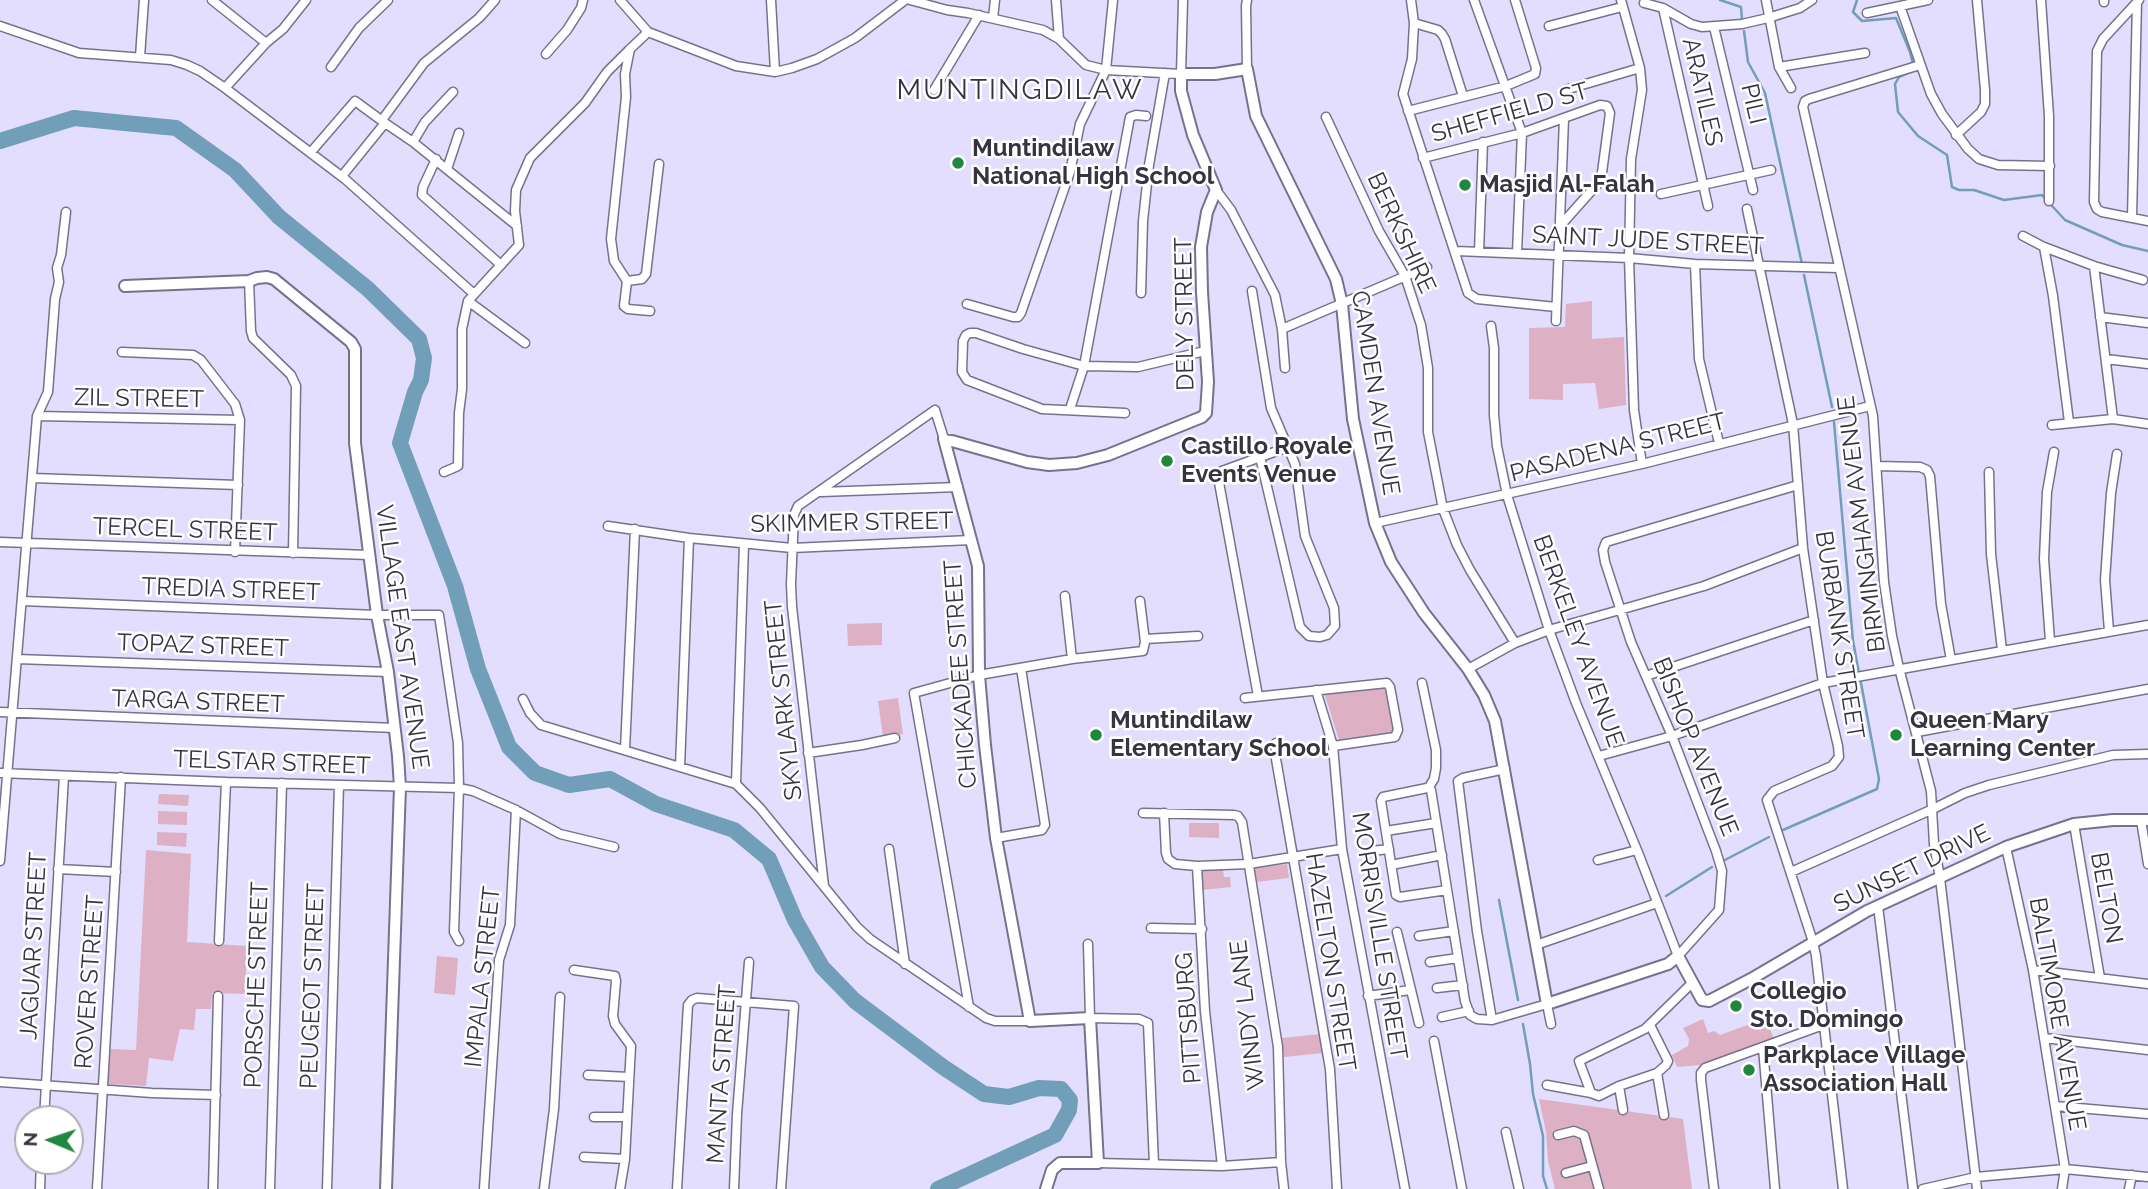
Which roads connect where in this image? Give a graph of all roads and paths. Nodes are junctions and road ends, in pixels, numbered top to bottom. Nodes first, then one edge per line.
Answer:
1 (144, 0) edge
2 (212, 0) edge
3 (306, 0) edge
4 (388, 0) edge
5 (495, 0) edge
6 (583, 0) edge
7 (620, 0) edge
8 (771, 0) edge
9 (907, 0) edge
10 (995, 0) edge
11 (1056, 0) edge
12 (1113, 0) edge
13 (1183, 0) edge
14 (1247, 0) edge
15 (1411, 0) edge
16 (1474, 0) edge
17 (1515, 0) edge
18 (1766, 0) edge
19 (1812, 0) edge
20 (1928, 0) edge
21 (1977, 0) edge
22 (2041, 0) edge
23 (2138, 1) edge
24 (1621, 3) edge
25 (1644, 3) dead end
26 (1900, 6) junction
27 (1663, 8) junction
28 (1867, 13) dead end
29 (979, 15) junction
30 (993, 18) junction
31 (1768, 18) junction
32 (1414, 23) junction
33 (0, 26) edge
34 (1549, 26) dead end
35 (1714, 27) junction
36 (648, 32) junction
37 (1059, 38) junction
38 (266, 43) junction
39 (630, 48) junction
40 (1865, 53) dead end
41 (546, 54) dead end
42 (140, 57) junction
43 (1920, 65) junction
44 (331, 67) dead end
45 (1779, 67) junction
46 (1640, 68) junction
47 (1247, 69) junction
48 (1107, 71) junction
49 (775, 72) junction
50 (1165, 73) junction
51 (1181, 74) junction
52 (1506, 86) junction
53 (225, 88) junction
54 (1791, 88) dead end
55 (934, 90) dead end
56 (1566, 90) dead end
57 (453, 92) dead end
58 (1463, 96) junction
59 (1408, 111) junction
60 (1146, 116) dead end
61 (1326, 117) dead end
62 (1564, 119) junction
63 (384, 121) junction
64 (1522, 132) junction
65 (459, 133) dead end
66 (1956, 135) junction
67 (413, 142) junction
68 (1483, 142) junction
69 (311, 152) junction
70 (1423, 158) junction
71 (436, 159) junction
72 (659, 163) dead end
73 (2050, 166) junction
74 (447, 169) junction
75 (1771, 170) dead end
76 (1750, 175) junction
77 (342, 176) junction
78 (1703, 185) junction
79 (1216, 190) junction
80 (1753, 190) dead end
81 (1661, 194) dead end
82 (2049, 201) dead end
83 (1708, 206) dead end
84 (1747, 209) dead end
85 (66, 212) dead end
86 (2132, 218) junction
87 (2148, 221) edge
88 (517, 226) junction
89 (1560, 226) junction
90 (2023, 236) dead end
91 (2044, 247) junction
92 (1456, 251) junction
93 (1479, 252) junction
94 (1517, 253) junction
95 (1558, 255) junction
96 (1629, 257) junction
97 (1695, 264) junction
98 (501, 265) junction
99 (1760, 266) junction
100 (2094, 266) junction
101 (1427, 267) dead end
102 (1838, 268) junction
103 (1405, 276) junction
104 (2143, 280) dead end
105 (249, 281) junction
106 (627, 281) junction
107 (125, 286) dead end
108 (1252, 291) dead end
109 (1141, 293) dead end
110 (471, 297) junction
111 (967, 304) dead end
112 (1342, 304) junction
113 (1556, 307) junction
114 (650, 311) dead end
115 (2100, 317) junction
116 (1556, 321) dead end
117 (2148, 323) edge
118 (1491, 327) dead end
119 (1282, 329) junction
120 (525, 343) dead end
121 (1205, 351) junction
122 (122, 352) dead end
123 (2106, 359) junction
124 (2148, 364) edge
125 (1084, 366) junction
126 (1285, 368) dead end
127 (1870, 406) junction
128 (1070, 409) junction
129 (1125, 413) dead end
130 (37, 416) junction
131 (2113, 419) junction
132 (240, 420) junction
133 (2069, 422) junction
134 (1793, 424) junction
135 (2148, 424) edge
136 (2052, 425) dead end
137 (948, 440) junction
138 (1719, 443) junction
139 (1288, 447) junction
140 (2054, 453) dead end
141 (2117, 454) dead end
142 (1260, 457) junction
143 (1642, 464) junction
144 (1877, 466) junction
145 (444, 472) dead end
146 (1989, 472) dead end
147 (32, 478) junction
148 (238, 485) junction
149 (1798, 485) junction
150 (958, 487) junction
151 (820, 492) junction
152 (1507, 495) junction
153 (1443, 509) junction
154 (1375, 523) junction
155 (608, 526) dead end
156 (635, 529) junction
157 (689, 538) junction
158 (971, 540) junction
159 (0, 542) edge
160 (27, 543) junction
161 (744, 544) junction
162 (792, 548) junction
163 (1804, 548) junction
164 (235, 552) junction
165 (293, 553) junction
166 (369, 555) junction
167 (1065, 596) dead end
168 (22, 601) junction
169 (1140, 601) dead end
170 (1620, 609) junction
171 (377, 615) junction
172 (1814, 620) junction
173 (2148, 625) edge
174 (1549, 630) junction
175 (2109, 631) junction
176 (1198, 636) dead end
177 (1145, 639) junction
178 (2050, 641) junction
179 (1515, 643) junction
180 (2002, 650) junction
181 (17, 659) junction
182 (1072, 659) junction
183 (1951, 660) junction
184 (1021, 668) junction
185 (1899, 668) junction
186 (1468, 669) junction
187 (388, 672) junction
188 (979, 675) junction
189 (1646, 676) junction
190 (1422, 683) dead end
191 (1823, 683) junction
192 (1316, 690) junction
193 (2148, 690) edge
194 (1258, 696) junction
195 (1245, 698) dead end
196 (523, 699) dead end
197 (0, 712) edge
198 (11, 713) junction
199 (395, 729) junction
200 (1917, 732) junction
201 (1672, 736) junction
202 (895, 738) dead end
203 (1276, 743) dead end
204 (1333, 746) junction
205 (625, 750) junction
206 (808, 752) junction
207 (2148, 754) edge
208 (1599, 756) junction
209 (680, 767) junction
210 (1505, 769) junction
211 (3, 773) edge
212 (64, 776) junction
213 (121, 777) junction
214 (226, 782) junction
215 (282, 783) junction
216 (736, 784) junction
217 (339, 785) junction
218 (400, 787) junction
219 (459, 788) junction
220 (1429, 788) junction
221 (1933, 809) junction
222 (516, 810) junction
223 (1143, 813) dead end
224 (1164, 813) junction
225 (2145, 820) edge
226 (1436, 823) junction
227 (2074, 824) junction
228 (1386, 831) junction
229 (996, 838) junction
230 (2006, 847) junction
231 (614, 848) dead end
232 (889, 849) dead end
233 (1342, 849) junction
234 (1389, 849) junction
235 (1637, 850) junction
236 (1371, 851) dead end
237 (1442, 855) junction
238 (1294, 857) junction
239 (1598, 860) dead end
240 (0, 861) edge
241 (1249, 864) junction
242 (2148, 864) edge
243 (1391, 865) junction
244 (1198, 866) junction
245 (58, 869) junction
246 (117, 872) junction
247 (1791, 872) junction
248 (1940, 878) junction
249 (824, 886) junction
250 (1447, 890) junction
251 (1657, 903) junction
252 (1878, 906) junction
253 (1152, 928) dead end
254 (1202, 929) junction
255 (1454, 931) junction
256 (1396, 932) dead end
257 (1419, 936) dead end
258 (219, 941) dead end
259 (459, 941) dead end
260 (1813, 942) junction
261 (1088, 944) dead end
262 (1536, 945) junction
263 (1678, 956) junction
264 (1458, 958) junction
265 (749, 962) dead end
266 (1430, 962) dead end
267 (905, 964) junction
268 (574, 970) dead end
269 (2033, 970) junction
270 (2100, 978) junction
271 (1692, 983) junction
272 (2148, 984) edge
273 (1463, 985) junction
274 (1437, 988) dead end
275 (1410, 990) junction
276 (218, 996) dead end
277 (1368, 996) junction
278 (559, 998) dead end
279 (746, 1002) junction
280 (1547, 1004) junction
281 (970, 1007) junction
282 (1469, 1011) junction
283 (1442, 1017) dead end
284 (1090, 1018) junction
285 (1492, 1020) junction
286 (1030, 1021) junction
287 (1419, 1023) dead end
288 (1552, 1024) dead end
289 (1650, 1025) junction
290 (1823, 1025) junction
291 (2044, 1038) junction
292 (1434, 1041) dead end
293 (1763, 1048) junction
294 (2148, 1050) edge
295 (1657, 1073) junction
296 (588, 1074) dead end
297 (629, 1077) junction
298 (0, 1082) edge
299 (1547, 1085) dead end
300 (46, 1086) junction
301 (1619, 1086) junction
302 (103, 1089) junction
303 (1591, 1093) junction
304 (216, 1095) junction
305 (45, 1105) edge
306 (2055, 1106) junction
307 (1623, 1110) dead end
308 (2148, 1114) edge
309 (1664, 1115) dead end
310 (594, 1117) dead end
311 (627, 1117) junction
312 (1506, 1132) dead end
313 (1558, 1135) dead end
314 (584, 1157) dead end
315 (625, 1159) junction
316 (1281, 1162) junction
317 (1098, 1163) junction
318 (1154, 1164) junction
319 (1222, 1166) junction
320 (1592, 1166) junction
321 (2065, 1169) junction
322 (1566, 1172) dead end
323 (2132, 1175) junction
324 (1976, 1177) junction
325 (2148, 1177) edge
326 (1519, 1188) edge
327 (97, 1189) edge
328 (213, 1189) edge
329 (270, 1189) edge
330 (327, 1189) edge
331 (386, 1189) edge
332 (484, 1189) edge
333 (544, 1189) edge
334 (620, 1189) edge
335 (677, 1189) edge
336 (734, 1189) edge
337 (781, 1189) edge
338 (1046, 1189) edge
339 (1284, 1189) edge
340 (1337, 1189) edge
341 (1405, 1189) edge
342 (1462, 1189) edge
343 (1599, 1189) edge
344 (1714, 1189) edge
345 (1775, 1189) edge
346 (1843, 1189) edge
347 (1913, 1189) edge
348 (1923, 1189) edge
349 (1977, 1189) edge
350 (2062, 1189) edge
351 (2129, 1189) edge

1 - 42 street
2 - 38 street
3 - 38 street
4 - 44 street
5 - 63 street
6 - 41 street
7 - 36 street
8 - 49 street
9 - 29 street
9 - 49 street
10 - 30 street
11 - 37 street
12 - 48 street
13 - 51 street
14 - 47 street, CAMDEN AVENUE
15 - 32 street
16 - 52 street
17 - 52 street
18 - 31 street
19 - 31 street
20 - 26 street
21 - 66 street
22 - 73 street
23 - 86 street
23 - 86 street
24 - 34 street
24 - 46 street
25 - 27 street
26 - 28 street
26 - 43 street
27 - 35 street
27 - 78 street, ARATILES
29 - 30 street
29 - 55 street
30 - 37 street
31 - 35 street
31 - 45 street
32 - 58 street
32 - 59 street
33 - 42 street
35 - 76 street, PILI
36 - 39 street
36 - 49 street
37 - 48 street
38 - 53 street
39 - 88 street
39 - 106 street
40 - 45 street
42 - 53 street
43 - 66 street
43 - 102 street, BIRMINGHAM AVENUE
45 - 54 street
46 - 56 street
46 - 96 street
47 - 51 street
47 - 112 street, CAMDEN AVENUE
48 - 50 street
48 - 111 street
50 - 51 street
50 - 109 street
51 - 79 street
52 - 58 street
52 - 64 street
53 - 69 street
57 - 67 street
58 - 59 street
59 - 70 street
60 - 125 street
61 - 103 street, BERKSHIRE
62 - 64 street, SHEFFIELD ST
62 - 89 street
62 - 89 street, SHEFFIELD ST
63 - 67 street
63 - 69 street
63 - 77 street
64 - 68 street, SHEFFIELD ST
64 - 94 street
65 - 74 street
66 - 73 street
67 - 71 street
68 - 70 street, SHEFFIELD ST
68 - 93 street
69 - 77 street
70 - 92 street
71 - 74 street
71 - 98 street
72 - 106 street
73 - 82 street
74 - 88 street
75 - 76 street
76 - 78 street
76 - 80 street, PILI
77 - 110 street
78 - 81 street
78 - 83 street, ARATILES
79 - 119 street
79 - 121 street, DELY STREET
84 - 99 street, BURBANK STREET
85 - 130 street
86 - 87 street
88 - 98 street
89 - 95 street
90 - 91 street
91 - 100 street
91 - 133 street
92 - 93 street, SAINT JUDE STREET
92 - 113 street
93 - 94 street, SAINT JUDE STREET
94 - 95 street, SAINT JUDE STREET
95 - 96 street, SAINT JUDE STREET
95 - 113 street
96 - 97 street, SAINT JUDE STREET
96 - 143 street
97 - 99 street, SAINT JUDE STREET
97 - 138 street
98 - 110 street
99 - 102 street, SAINT JUDE STREET
99 - 134 street, BURBANK STREET
100 - 104 street
100 - 115 street
101 - 103 street
102 - 127 street, BIRMINGHAM AVENUE
103 - 112 street
103 - 153 street, BERKSHIRE
105 - 107 street, VILLAGE EAST AVENUE
105 - 165 street
105 - 166 street, VILLAGE EAST AVENUE
106 - 114 street
108 - 139 street
110 - 120 street
110 - 145 street
112 - 119 street
112 - 154 street, CAMDEN AVENUE
113 - 116 street
115 - 117 street
115 - 123 street
118 - 152 street, BERKELEY AVENUE
119 - 126 street
121 - 125 street
121 - 137 street, DELY STREET
122 - 132 street
123 - 124 street
123 - 131 street
125 - 128 street
125 - 128 street
127 - 134 street, PASADENA STREET
127 - 144 street, BIRMINGHAM AVENUE
128 - 129 street
130 - 132 street, ZIL STREET
130 - 147 street
131 - 133 street
131 - 135 street
132 - 148 street
133 - 136 street
134 - 138 street, PASADENA STREET
134 - 149 street, BURBANK STREET
137 - 150 street, CHICKADEE STREET
137 - 151 street, CHICKADEE STREET
138 - 143 street, PASADENA STREET
139 - 142 street
139 - 142 street
140 - 178 street
141 - 175 street
142 - 194 street
143 - 152 street, PASADENA STREET
144 - 183 street
144 - 185 street, BIRMINGHAM AVENUE
146 - 180 street
147 - 148 street
147 - 160 street
148 - 164 street
149 - 163 street, BURBANK STREET
149 - 170 street, BISHOP AVENUE
150 - 151 street
150 - 158 street, CHICKADEE STREET
151 - 162 street, SKYLARK STREET
152 - 153 street, PASADENA STREET
152 - 174 street, BERKELEY AVENUE
153 - 154 street, PASADENA STREET
153 - 179 street, BERKSHIRE
154 - 186 street, CAMDEN AVENUE
155 - 156 street, SKIMMER STREET
156 - 157 street, SKIMMER STREET
156 - 205 street
157 - 161 street, SKIMMER STREET
157 - 209 street
158 - 162 street, SKIMMER STREET
158 - 188 street, CHICKADEE STREET
159 - 160 street, TERCEL STREET
160 - 164 street, TERCEL STREET
160 - 168 street
161 - 162 street, SKIMMER STREET
161 - 216 street
162 - 206 street, SKYLARK STREET
163 - 170 street
163 - 172 street, BURBANK STREET
164 - 165 street, TERCEL STREET
165 - 166 street, TERCEL STREET
166 - 171 street, VILLAGE EAST AVENUE
167 - 182 street
168 - 171 street, TREDIA STREET
168 - 181 street
169 - 177 street
170 - 174 street
170 - 189 street, BISHOP AVENUE
171 - 187 street, VILLAGE EAST AVENUE
171 - 219 street, TREDIA STREET
172 - 189 street
172 - 191 street, BURBANK STREET
173 - 175 street
174 - 179 street
174 - 208 street, BERKELEY AVENUE
175 - 178 street
176 - 177 street
177 - 182 street
178 - 180 street
179 - 186 street
180 - 183 street
181 - 187 street, TOPAZ STREET
181 - 198 street
182 - 184 street
183 - 185 street
184 - 188 street
184 - 229 street
185 - 191 street
185 - 200 street, BIRMINGHAM AVENUE
186 - 210 street, CAMDEN AVENUE
187 - 199 street, VILLAGE EAST AVENUE
188 - 229 street, CHICKADEE STREET
188 - 281 street
189 - 201 street, BISHOP AVENUE
190 - 220 street
191 - 201 street
191 - 247 street, BURBANK STREET
192 - 194 street
192 - 204 street, MORRISVILLE STREET
192 - 204 street
193 - 200 street
194 - 195 street
196 - 205 street
197 - 198 street, TARGA STREET
198 - 199 street, TARGA STREET
198 - 211 street
199 - 218 street, VILLAGE EAST AVENUE
200 - 221 street, BIRMINGHAM AVENUE
201 - 208 street
201 - 263 street, BISHOP AVENUE
202 - 206 street
203 - 238 street, HAZELTON STREET
204 - 233 street, MORRISVILLE STREET
205 - 209 street
206 - 249 street, SKYLARK STREET
207 - 221 street
208 - 235 street, BERKELEY AVENUE
209 - 216 street
210 - 262 street, CAMDEN AVENUE
210 - 285 street
211 - 212 street, TELSTAR STREET
211 - 240 street
212 - 213 street, TELSTAR STREET
212 - 245 street, JAGUAR STREET
213 - 214 street, TELSTAR STREET
213 - 246 street, ROVER STREET
214 - 215 street, TELSTAR STREET
214 - 258 street
215 - 217 street, TELSTAR STREET
215 - 329 street, PORSCHE STREET
216 - 249 street
217 - 218 street, TELSTAR STREET
217 - 330 street, PEUGEOT STREET
218 - 219 street, TELSTAR STREET
218 - 331 street, VILLAGE EAST AVENUE
219 - 222 street, TELSTAR STREET
219 - 259 street
220 - 226 street
220 - 228 street
221 - 247 street
221 - 248 street, BIRMINGHAM AVENUE
222 - 231 street, TELSTAR STREET
222 - 332 street, IMPALA STREET
223 - 224 street
224 - 241 street, WINDY LANE
224 - 244 street
225 - 227 street, SUNSET DRIVE
225 - 242 street
226 - 228 street
226 - 237 street
227 - 230 street, SUNSET DRIVE
227 - 270 street, BELTON
228 - 234 street
229 - 286 street, CHICKADEE STREET
230 - 248 street, SUNSET DRIVE
230 - 269 street, BALTIMORE AVENUE
232 - 267 street
233 - 238 street
233 - 277 street, MORRISVILLE STREET
234 - 236 street
234 - 243 street
235 - 239 street
235 - 251 street, BERKELEY AVENUE
237 - 243 street
237 - 250 street
238 - 241 street
238 - 340 street, HAZELTON STREET
241 - 244 street
241 - 316 street, WINDY LANE
243 - 250 street
244 - 254 street, PITTSBURG
245 - 246 street
245 - 300 street, JAGUAR STREET
246 - 302 street, ROVER STREET
247 - 260 street, BURBANK STREET
248 - 252 street, SUNSET DRIVE
248 - 324 street, BIRMINGHAM AVENUE
249 - 267 street
250 - 255 street
251 - 262 street
251 - 263 street, BERKELEY AVENUE
252 - 260 street, SUNSET DRIVE
252 - 347 street
253 - 254 street
254 - 319 street, PITTSBURG
255 - 257 street
255 - 264 street
256 - 275 street
260 - 271 street, SUNSET DRIVE
260 - 290 street, BURBANK STREET
261 - 284 street
262 - 280 street, CAMDEN AVENUE
263 - 271 street
263 - 280 street
264 - 266 street
264 - 273 street
265 - 279 street, MANTA STREET
267 - 281 street
268 - 297 street
269 - 270 street
269 - 291 street, BALTIMORE AVENUE
270 - 272 street
271 - 289 street
273 - 274 street
273 - 282 street
275 - 277 street
275 - 287 street
276 - 304 street
277 - 341 street, MORRISVILLE STREET
278 - 333 street
279 - 335 street
279 - 336 street, MANTA STREET
279 - 337 street
280 - 285 street
280 - 288 street, CAMDEN AVENUE
281 - 286 street
282 - 283 street
282 - 285 street
284 - 286 street
284 - 317 street
284 - 318 street
289 - 295 street
289 - 303 street
290 - 293 street
290 - 346 street, BURBANK STREET
291 - 294 street
291 - 306 street, BALTIMORE AVENUE
292 - 342 street
293 - 344 street
293 - 345 street
295 - 301 street
295 - 309 street
296 - 297 street
297 - 311 street
298 - 300 street
299 - 303 street
300 - 302 street
300 - 305 street, JAGUAR STREET
301 - 303 street
301 - 307 street
302 - 304 street
302 - 327 street, ROVER STREET
304 - 328 street
306 - 308 street
306 - 321 street, BALTIMORE AVENUE
310 - 311 street
311 - 315 street
312 - 326 street
313 - 320 street
314 - 315 street
315 - 334 street
316 - 319 street
316 - 339 street, WINDY LANE
317 - 318 street
317 - 338 street
318 - 319 street
320 - 322 street
320 - 343 street
321 - 323 street
321 - 324 street
321 - 350 street, BALTIMORE AVENUE
323 - 325 street
323 - 351 street
324 - 348 street
324 - 349 street, BIRMINGHAM AVENUE

